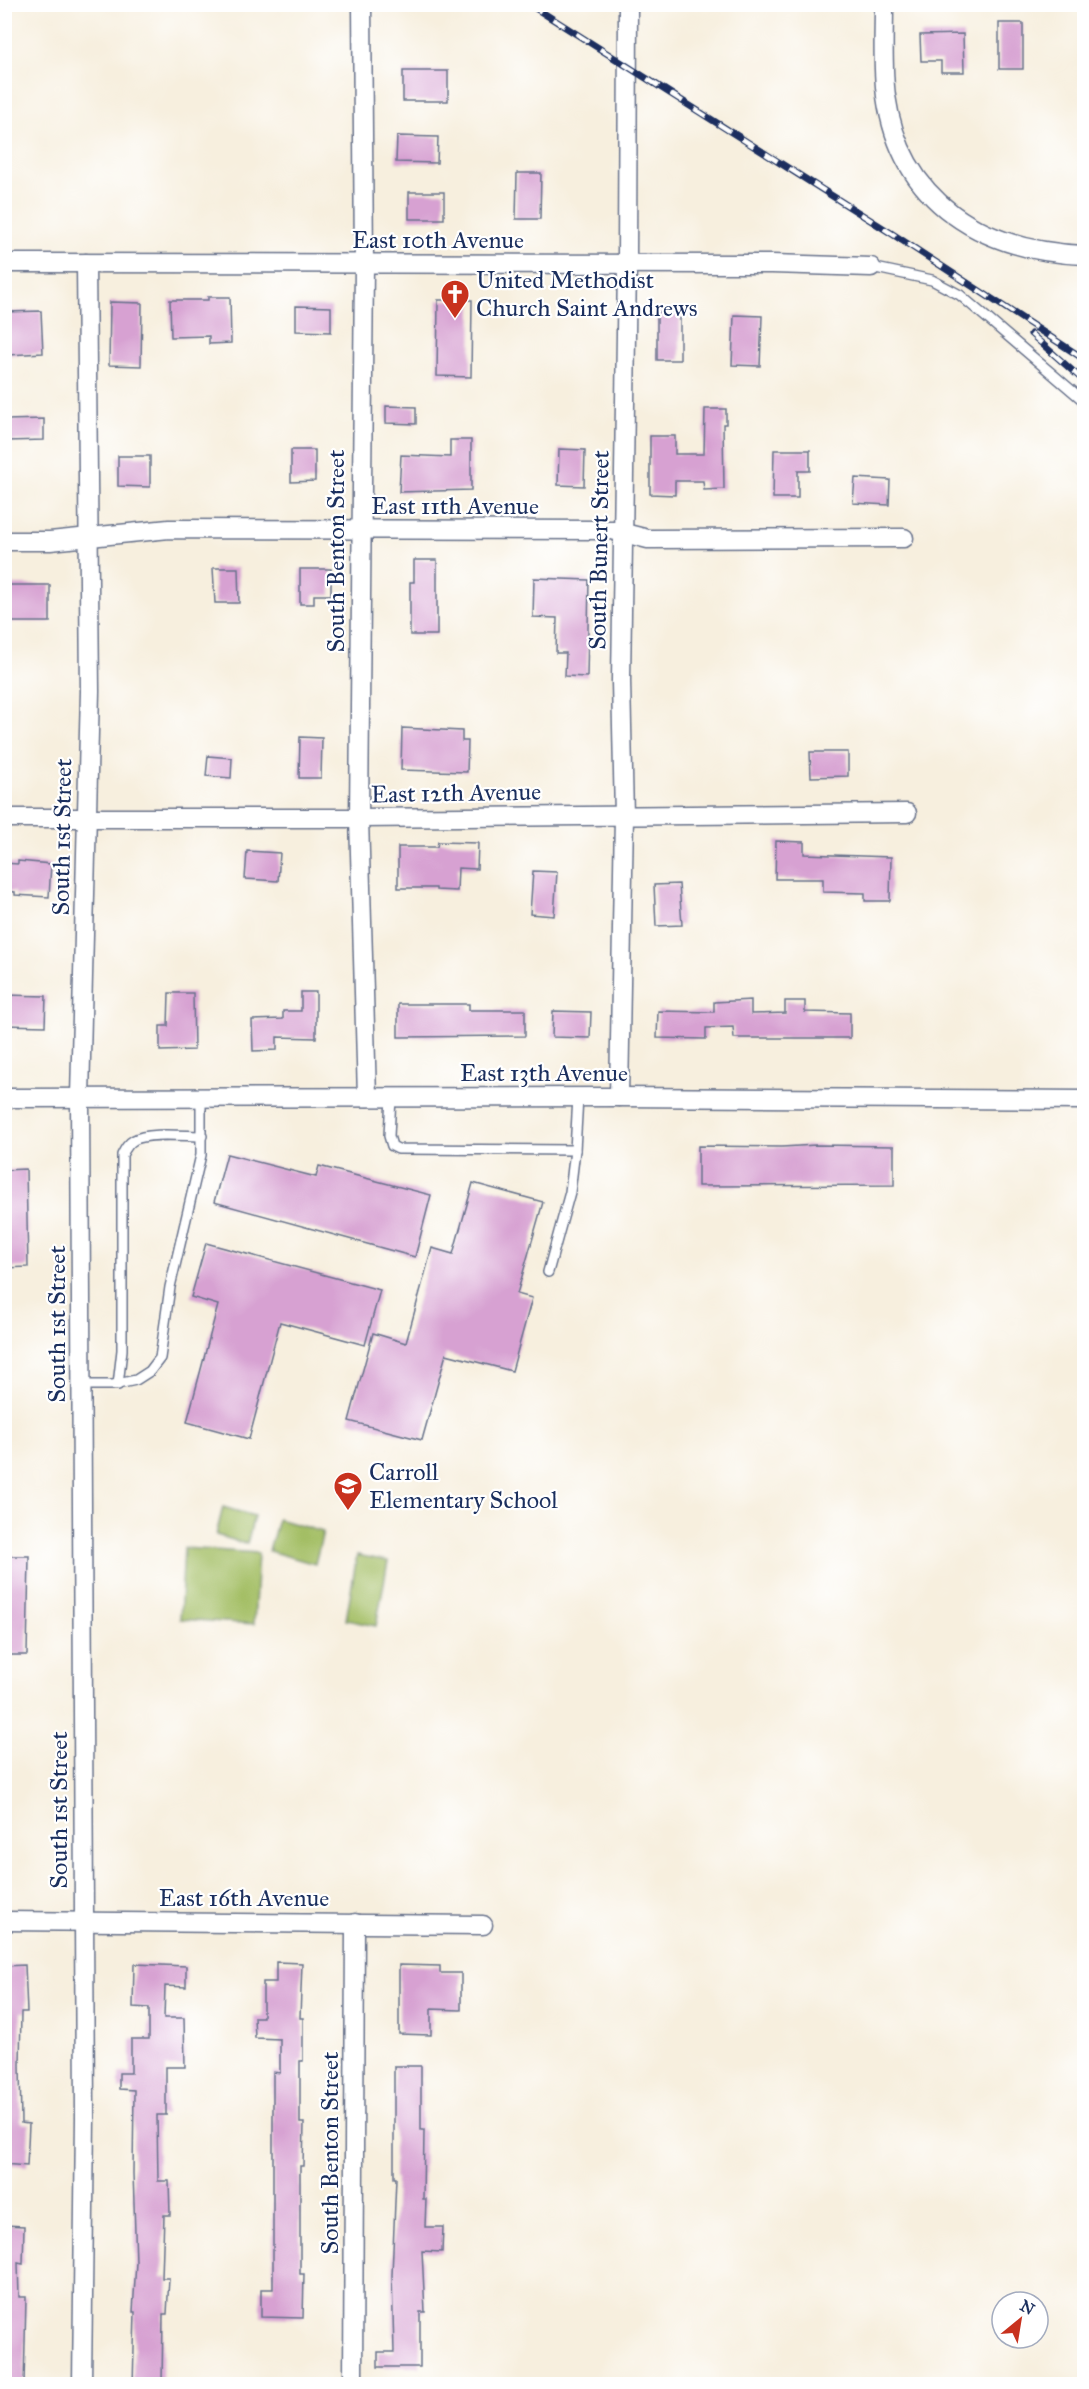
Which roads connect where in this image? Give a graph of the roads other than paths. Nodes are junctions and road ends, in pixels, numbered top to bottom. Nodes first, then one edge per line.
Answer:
1 (362, 4) edge
2 (628, 4) edge
3 (884, 4) edge
4 (1084, 255) edge
5 (4, 263) edge
6 (86, 263) junction
7 (627, 264) junction
8 (364, 265) junction
9 (871, 267) joint
10 (1084, 401) edge
11 (360, 530) junction
12 (623, 534) junction
13 (89, 537) junction
14 (904, 538) dead end
15 (4, 541) edge
16 (907, 813) dead end
17 (624, 816) junction
18 (4, 818) edge
19 (86, 818) junction
20 (359, 818) junction
21 (80, 1097) junction
22 (201, 1097) junction
23 (367, 1097) junction
24 (391, 1097) junction
25 (578, 1097) junction
26 (620, 1097) junction
27 (4, 1098) edge
28 (1084, 1100) edge
29 (202, 1136) junction
30 (574, 1150) junction
31 (548, 1272) dead end
32 (81, 1385) junction
33 (118, 1385) junction
34 (83, 1920) junction
35 (4, 1921) edge
36 (355, 1923) junction
37 (483, 1925) dead end
38 (82, 2385) edge
39 (353, 2385) edge

1 - 8 street, South Benton Street
2 - 7 street, South Bunert Street
3 - 4 street
5 - 6 street, East 10th Avenue
6 - 8 street, East 10th Avenue
6 - 13 street, South 1st Street
7 - 8 street, East 10th Avenue
7 - 9 street, East 10th Avenue
7 - 12 street, South Bunert Street
8 - 11 street, South Benton Street
9 - 10 lane
11 - 12 street, East 11th Avenue
11 - 13 street, East 11th Avenue
11 - 20 street, South Benton Street
12 - 14 street, East 11th Avenue
12 - 17 street, South Bunert Street
13 - 15 street, East 11th Avenue
13 - 19 street, South 1st Street
16 - 17 street, East 12th Avenue
17 - 20 street, East 12th Avenue
17 - 26 street, South Bunert Street
18 - 19 street, East 12th Avenue
19 - 20 street, East 12th Avenue
19 - 21 street, South 1st Street
20 - 23 street, South Benton Street
21 - 22 street, East 13th Avenue
21 - 27 street, East 13th Avenue
21 - 32 street, South 1st Street
22 - 23 street, East 13th Avenue
22 - 29 lane
23 - 24 street, East 13th Avenue
24 - 25 street, East 13th Avenue
24 - 30 lane
25 - 26 street, East 13th Avenue
25 - 30 lane
26 - 28 street, East 13th Avenue
29 - 33 lane
29 - 33 lane
30 - 31 lane
32 - 33 lane
32 - 34 street, South 1st Street
34 - 35 street, East 16th Avenue
34 - 36 street, East 16th Avenue
34 - 38 street, South 1st Street
36 - 37 street, East 16th Avenue
36 - 39 street, South Benton Street

